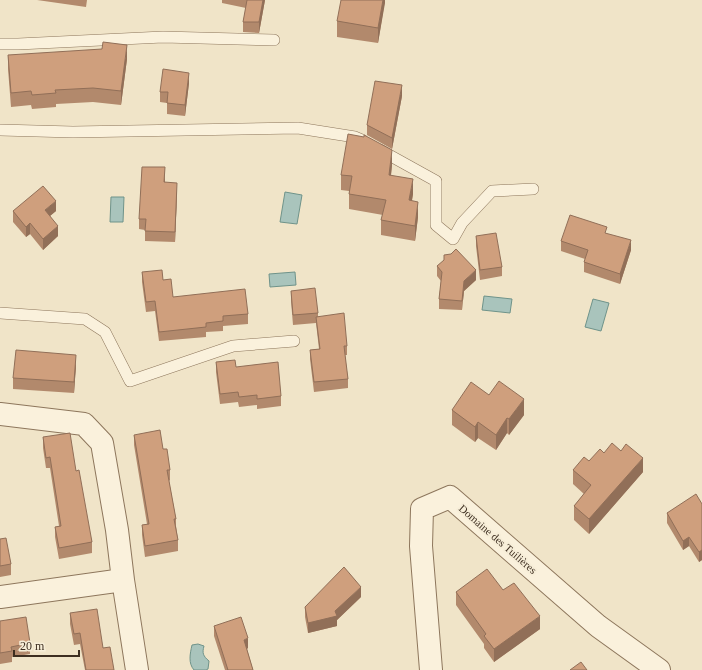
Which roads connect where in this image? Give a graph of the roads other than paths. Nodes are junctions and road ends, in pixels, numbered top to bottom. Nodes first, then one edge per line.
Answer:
1 (274, 40) dead end
2 (0, 44) edge
3 (0, 130) edge
4 (533, 189) dead end
5 (0, 313) edge
6 (294, 341) dead end
7 (0, 414) edge
8 (123, 580) junction
9 (0, 597) edge
10 (137, 670) edge
11 (431, 670) edge
12 (659, 670) edge

1 - 2 lane
3 - 4 lane
5 - 6 lane
7 - 8 street
8 - 9 street
8 - 10 street
11 - 12 street, Domaine des Tuilières

